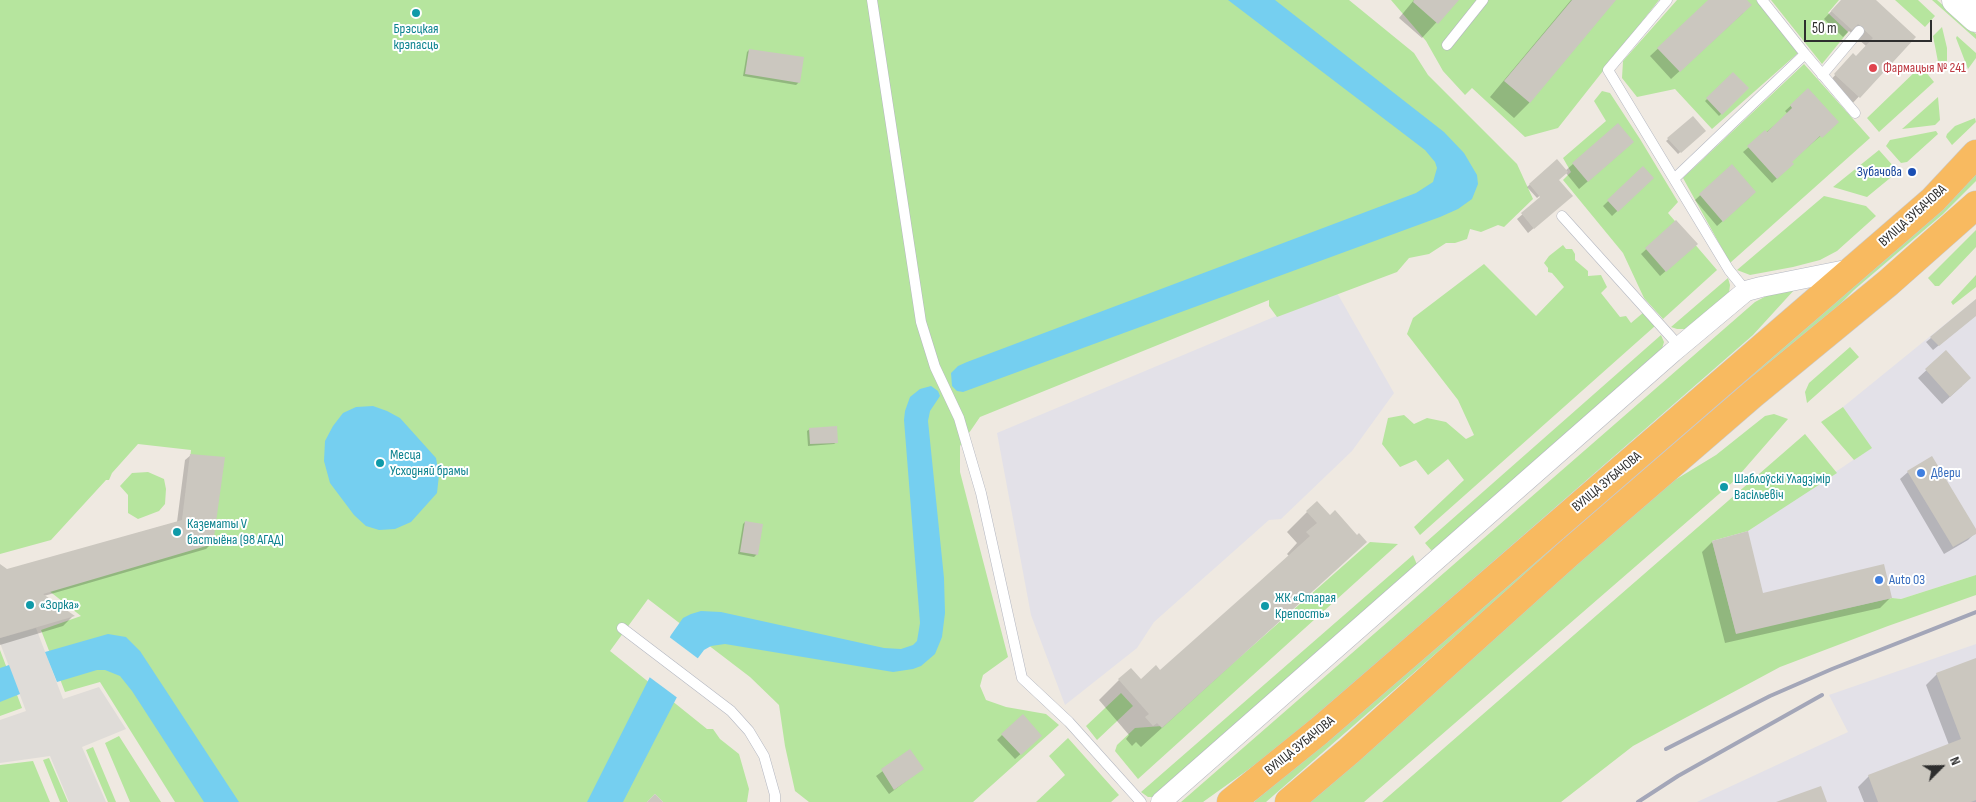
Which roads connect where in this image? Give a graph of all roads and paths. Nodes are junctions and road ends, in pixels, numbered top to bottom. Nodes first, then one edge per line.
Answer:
1 (872, 0) edge
2 (1483, 0) edge
3 (1667, 0) edge
4 (1762, 0) edge
5 (1956, 0) edge
6 (1976, 18) edge
7 (1859, 31) dead end
8 (1447, 45) dead end
9 (1805, 54) junction
10 (1822, 75) junction
11 (1855, 113) dead end
12 (1976, 154) edge
13 (1674, 179) junction
14 (1976, 205) edge
15 (1562, 216) dead end
16 (1851, 269) junction
17 (1746, 291) junction
18 (1680, 347) junction
19 (622, 628) dead end
20 (775, 802) edge
21 (1141, 802) edge
22 (1161, 802) edge
23 (1231, 802) edge
24 (1289, 802) edge

1 - 21 lane
2 - 8 lane
3 - 13 lane
4 - 9 lane
5 - 6 main road
7 - 10 lane
9 - 10 lane
9 - 13 lane
10 - 11 lane
12 - 16 highway, ВУЛІЦА ЗУБАЧОВА
13 - 17 lane
14 - 24 highway
15 - 18 lane
16 - 17 street
16 - 23 highway, ВУЛІЦА ЗУБАЧОВА
17 - 18 street
18 - 22 street
19 - 20 lane

